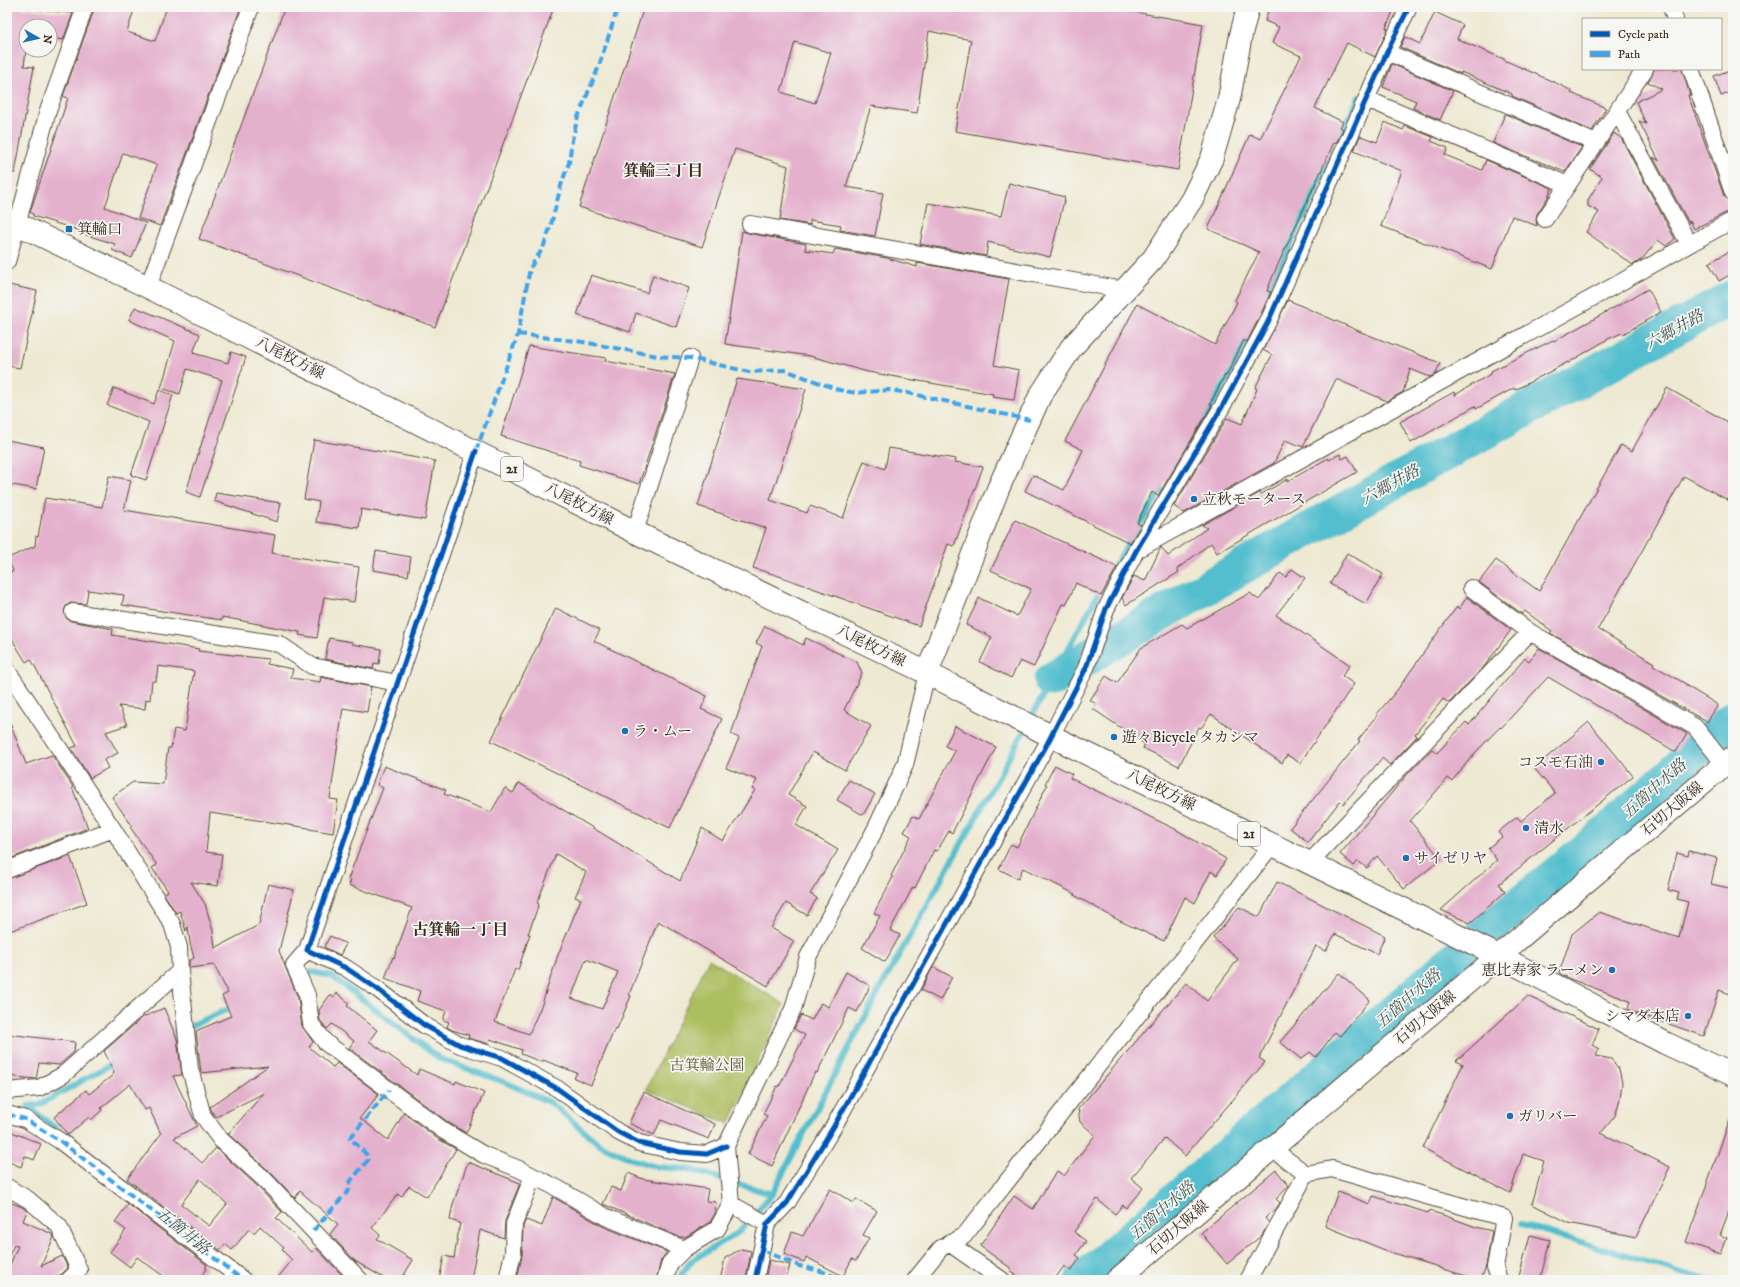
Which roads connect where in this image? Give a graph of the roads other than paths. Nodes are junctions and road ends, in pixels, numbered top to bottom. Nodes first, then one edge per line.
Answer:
1 (85, 7) edge
2 (251, 7) edge
3 (1248, 7) edge
4 (1409, 7) edge
5 (1671, 7) edge
6 (1674, 18) edge
7 (1387, 52) junction
8 (1644, 70) edge
9 (1691, 70) edge
10 (1367, 99) junction
11 (1617, 111) junction
12 (1596, 143) junction
13 (1568, 185) junction
14 (1733, 193) edge
15 (1545, 219) dead end
16 (1733, 220) edge
17 (12, 221) edge
18 (750, 224) dead end
19 (1689, 244) junction
20 (7, 262) edge
21 (148, 287) junction
22 (1124, 290) junction
23 (690, 358) dead end
24 (476, 451) junction
25 (634, 532) junction
26 (1136, 551) junction
27 (1471, 588) dead end
28 (73, 612) dead end
29 (1530, 632) junction
30 (7, 670) edge
31 (927, 673) junction
32 (397, 683) junction
33 (1046, 734) junction
34 (1724, 758) edge
35 (113, 829) junction
36 (1272, 845) junction
37 (1309, 863) junction
38 (7, 870) edge
39 (307, 950) junction
40 (1490, 952) junction
41 (180, 971) junction
42 (1733, 1075) edge
43 (8, 1094) edge
44 (7, 1114) edge
45 (726, 1146) junction
46 (1271, 1148) junction
47 (1306, 1174) junction
48 (533, 1176) junction
49 (7, 1187) edge
50 (731, 1204) junction
51 (767, 1224) junction
52 (950, 1243) junction
53 (684, 1249) junction
54 (69, 1280) edge
55 (243, 1280) edge
56 (360, 1280) edge
57 (507, 1280) edge
58 (666, 1280) edge
59 (755, 1280) edge
60 (915, 1280) edge
61 (1002, 1280) edge
62 (1117, 1280) edge
63 (1248, 1280) edge
64 (1499, 1280) edge

1 - 17 street
2 - 21 street
3 - 22 main road
4 - 7 street
5 - 6 street
7 - 10 street
7 - 12 street
8 - 11 street
9 - 14 street
10 - 13 street
10 - 26 street
11 - 12 street
11 - 19 street
12 - 13 street
13 - 15 street
16 - 19 street
17 - 20 street
17 - 21 main road, 八尾枚方線 / 21
18 - 22 street
19 - 26 street
21 - 24 main road, 八尾枚方線 / 21
22 - 31 main road
23 - 25 street
24 - 25 main road, 八尾枚方線 / 21
24 - 32 street
25 - 31 main road, 八尾枚方線 / 21
26 - 33 street
27 - 29 street
28 - 32 street
29 - 34 street
29 - 37 street
30 - 35 street
31 - 33 main road, 八尾枚方線 / 21
31 - 45 street
32 - 39 street
33 - 36 main road, 八尾枚方線 / 21
33 - 51 street
34 - 40 main road, 石切大阪線
35 - 38 street
35 - 41 street
36 - 37 main road, 八尾枚方線 / 21
36 - 52 street
37 - 40 main road, 八尾枚方線 / 21
39 - 45 street
39 - 48 street
40 - 42 main road, 八尾枚方線 / 21
40 - 46 main road, 石切大阪線
41 - 43 street
41 - 56 street
44 - 55 street
45 - 50 street
46 - 47 street
46 - 62 main road, 石切大阪線
47 - 63 street
47 - 64 street
48 - 53 street
48 - 57 street
49 - 54 street
50 - 51 street
50 - 53 street
51 - 59 street
52 - 60 street
52 - 61 street
53 - 58 street

